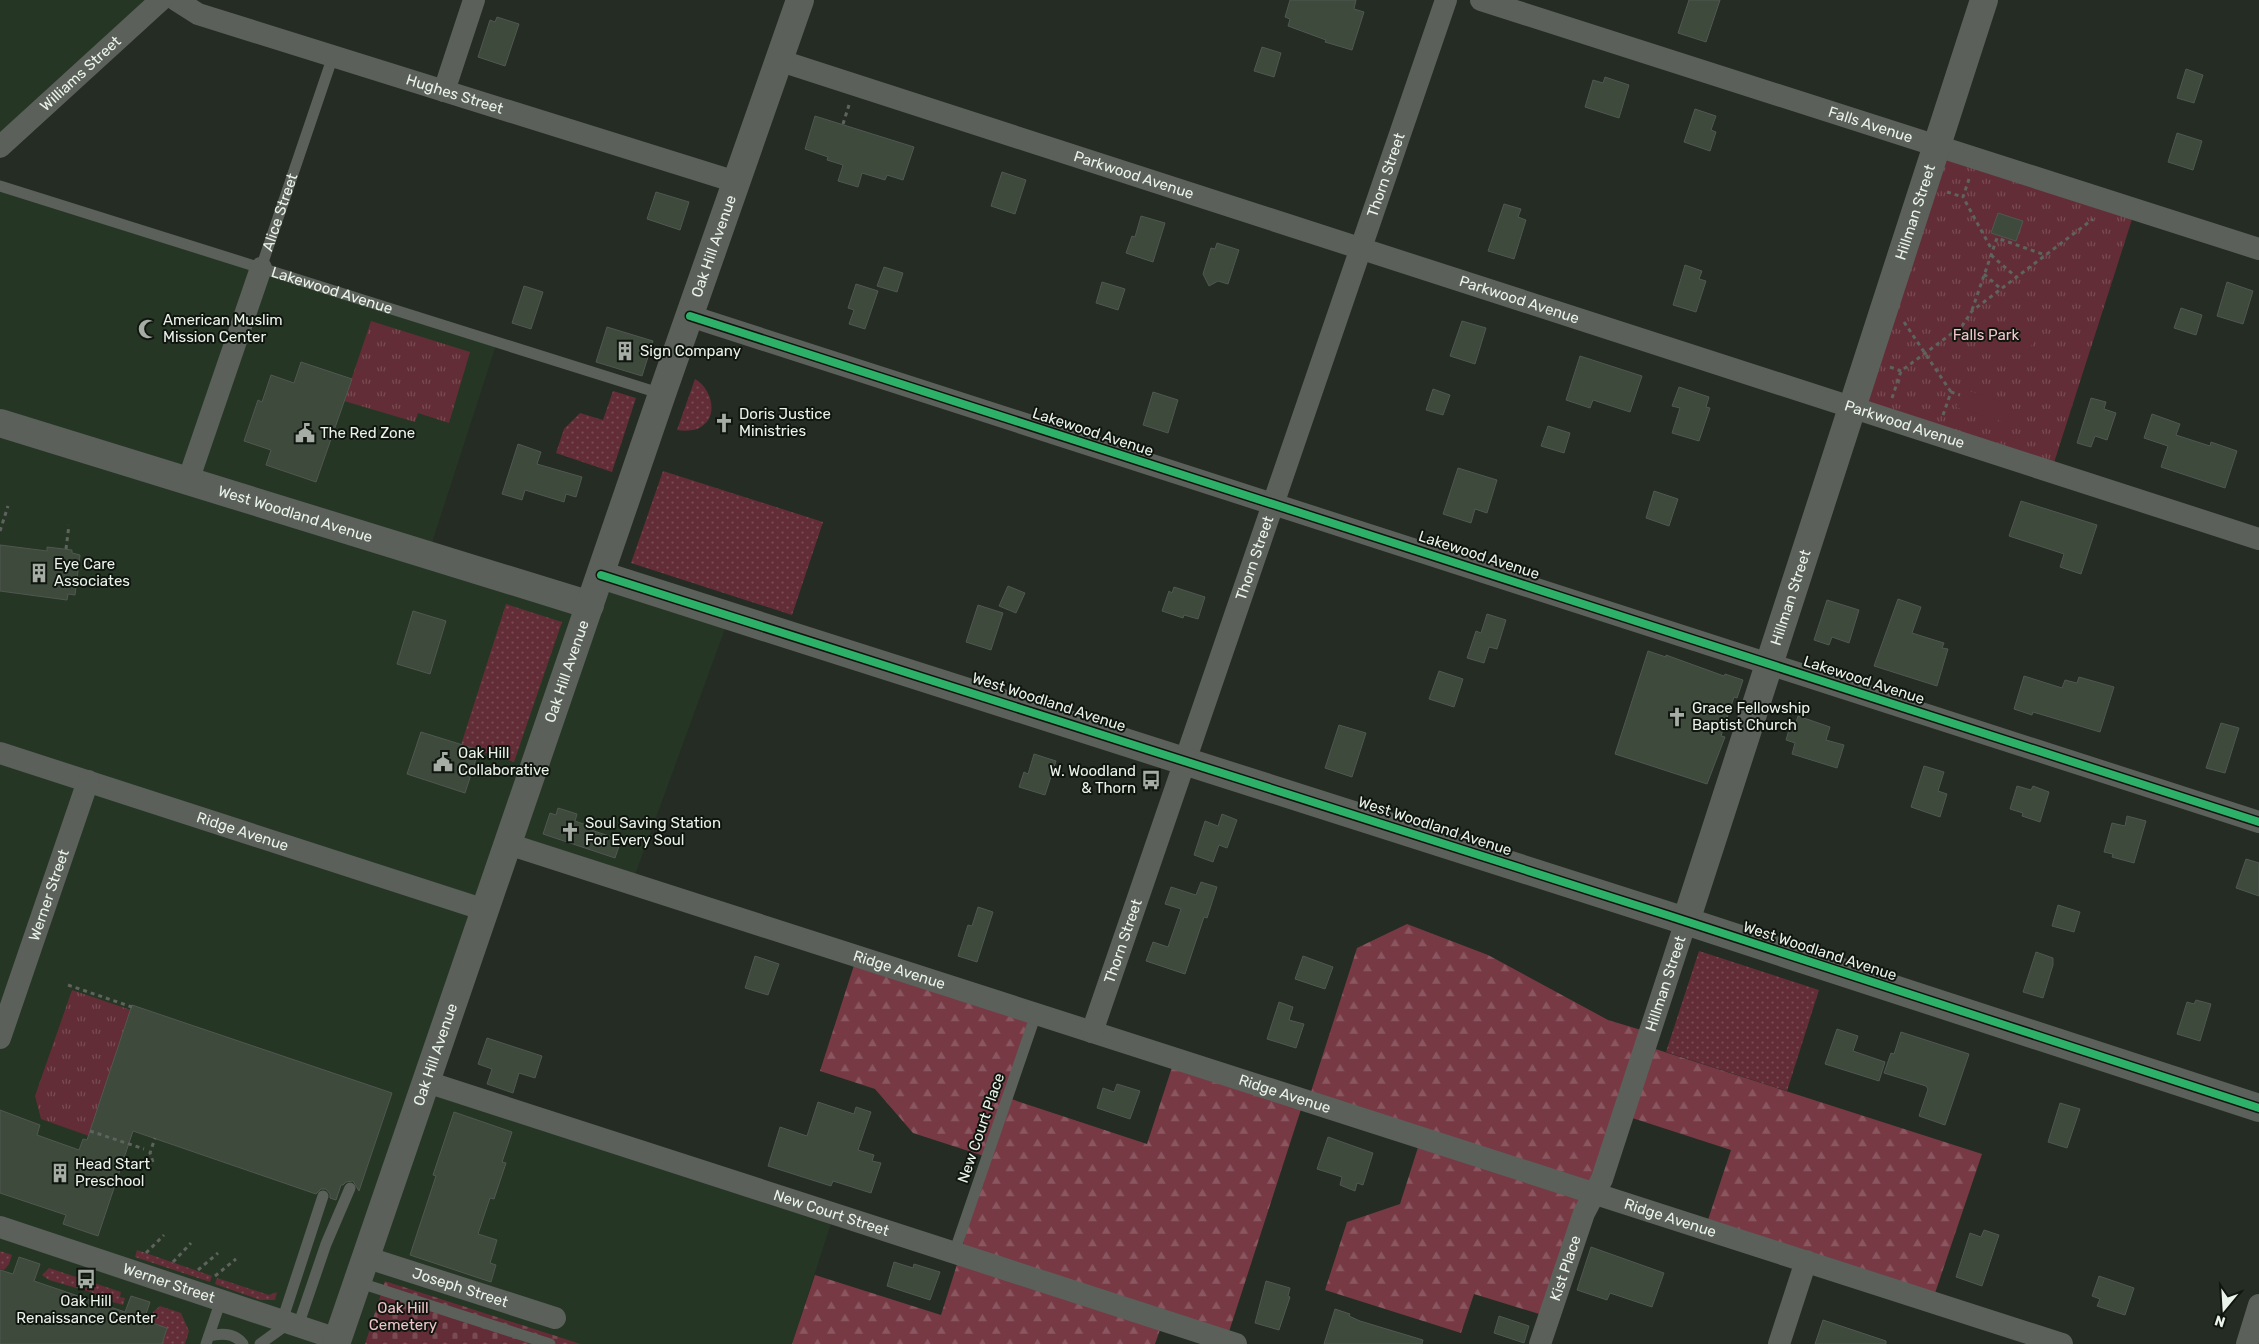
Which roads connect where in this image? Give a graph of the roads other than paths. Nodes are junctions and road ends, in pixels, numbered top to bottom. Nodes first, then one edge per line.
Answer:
1 (161, 0) edge
2 (176, 0) edge
3 (474, 0) edge
4 (800, 0) edge
5 (1446, 0) edge
6 (1480, 0) edge
7 (1984, 0) edge
8 (333, 56) junction
9 (778, 60) junction
10 (444, 91) junction
11 (1937, 146) junction
12 (0, 148) edge
13 (736, 182) junction
14 (0, 186) edge
15 (1361, 248) junction
16 (2259, 249) edge
17 (261, 268) junction
18 (690, 316) junction
19 (662, 394) junction
20 (1852, 407) junction
21 (0, 423) edge
22 (188, 481) junction
23 (1273, 504) junction
24 (2259, 539) edge
25 (601, 575) junction
26 (590, 605) junction
27 (1770, 664) junction
28 (0, 753) edge
29 (1185, 760) junction
30 (88, 781) junction
31 (2259, 822) edge
32 (508, 844) junction
33 (485, 910) junction
34 (1686, 921) junction
35 (1036, 1014) junction
36 (1092, 1032) junction
37 (0, 1038) edge
38 (427, 1082) junction
39 (2259, 1108) edge
40 (350, 1188) dead end
41 (1593, 1193) junction
42 (323, 1196) dead end
43 (0, 1227) edge
44 (954, 1253) junction
45 (1806, 1261) junction
46 (361, 1269) junction
47 (221, 1300) junction
48 (2259, 1305) edge
49 (554, 1318) dead end
50 (290, 1323) junction
51 (208, 1340) edge
52 (337, 1342) edge
53 (243, 1344) edge
54 (260, 1344) edge
55 (550, 1344) edge
56 (1236, 1344) edge
57 (1540, 1344) edge
58 (1779, 1344) edge
59 (2062, 1344) edge
60 (2247, 1344) edge

1 - 12 street, Williams Street
2 - 8 street, Hughes Street
3 - 10 street
4 - 9 street, Oak Hill Avenue
5 - 15 street, Thorn Street
6 - 11 street, Falls Avenue
7 - 11 street, Hillman Street
8 - 10 street, Hughes Street
8 - 17 lane, Alice Street
9 - 13 street, Oak Hill Avenue
9 - 15 street, Parkwood Avenue
10 - 13 street, Hughes Street
11 - 16 street, Falls Avenue
11 - 20 street, Hillman Street
13 - 18 street, Oak Hill Avenue
14 - 17 lane, Lakewood Avenue
15 - 20 street, Parkwood Avenue
15 - 23 street, Thorn Street
17 - 19 lane, Lakewood Avenue
17 - 22 street, Alice Street
18 - 19 street, Oak Hill Avenue
18 - 23 street, Lakewood Avenue
19 - 25 street, Oak Hill Avenue
20 - 24 street, Parkwood Avenue
20 - 27 street, Hillman Street
21 - 22 street, West Woodland Avenue
22 - 26 street, West Woodland Avenue
23 - 27 street, Lakewood Avenue
23 - 29 street, Thorn Street
25 - 26 street, Oak Hill Avenue
25 - 29 street, West Woodland Avenue
26 - 32 street, Oak Hill Avenue
27 - 31 street, Lakewood Avenue
27 - 34 street, Hillman Street
28 - 30 street, Ridge Avenue
29 - 34 street, West Woodland Avenue
29 - 36 street, Thorn Street
30 - 33 street, Ridge Avenue
30 - 37 street, Werner Street
32 - 33 street, Oak Hill Avenue
32 - 35 street, Ridge Avenue
33 - 38 street, Oak Hill Avenue
34 - 39 street, West Woodland Avenue
34 - 41 street, Hillman Street
35 - 36 street, Ridge Avenue
35 - 44 lane, New Court Place
36 - 41 street, Ridge Avenue
38 - 44 street, New Court Street
38 - 46 street, Oak Hill Avenue
40 - 50 lane
41 - 45 street, Ridge Avenue
41 - 57 street, Kist Place
42 - 50 lane
43 - 47 street, Werner Street
44 - 56 street, New Court Street
45 - 58 street
45 - 59 street, Ridge Avenue
46 - 49 street, Joseph Street
46 - 52 street, Oak Hill Avenue
46 - 55 lane
47 - 50 street, Werner Street
47 - 51 lane
48 - 60 street
50 - 52 street, Werner Street
50 - 54 lane
51 - 53 lane

